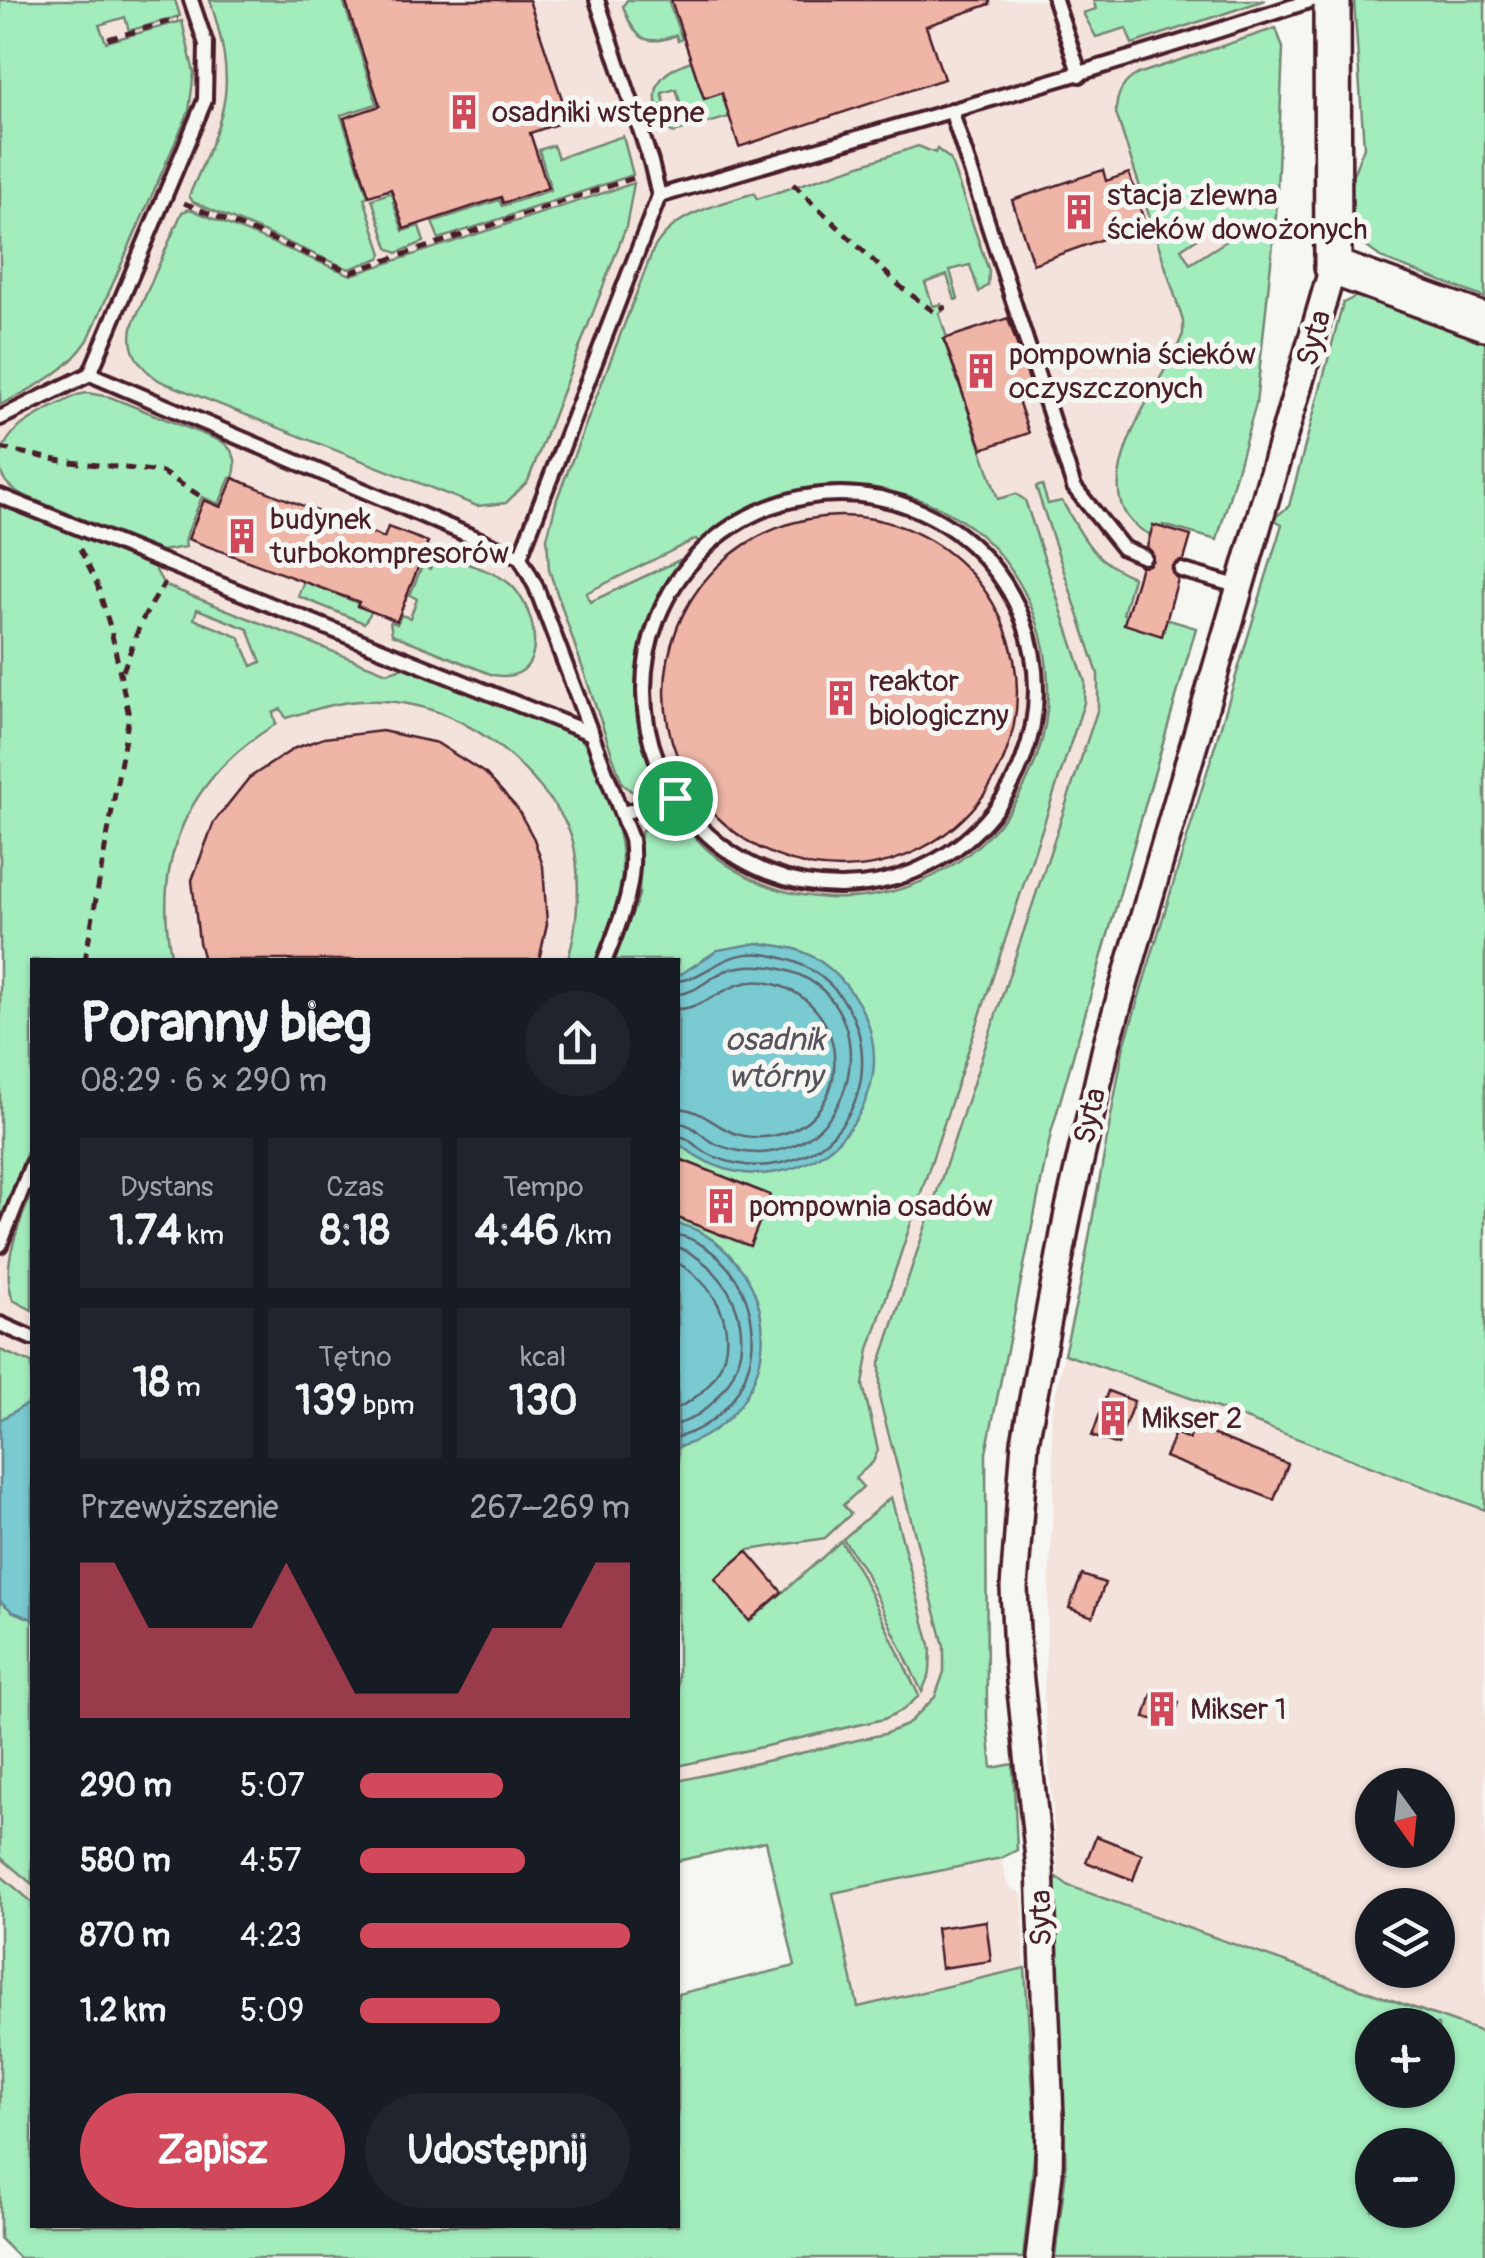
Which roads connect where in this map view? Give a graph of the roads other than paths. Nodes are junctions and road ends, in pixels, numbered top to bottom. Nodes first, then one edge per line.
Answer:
1 (191, 0) edge
2 (598, 0) edge
3 (1055, 0) edge
4 (1312, 0) edge
5 (1332, 0) edge
6 (1080, 75) junction
7 (950, 110) junction
8 (659, 196) junction
9 (1334, 266) junction
10 (1485, 322) edge
11 (90, 374) junction
12 (0, 418) edge
13 (0, 496) edge
14 (520, 556) junction
15 (1144, 557) dead end
16 (1181, 570) dead end
17 (1240, 587) junction
18 (592, 734) junction
19 (675, 798) junction
20 (623, 813) junction
21 (607, 958) edge
22 (30, 1169) edge
23 (0, 1245) edge
24 (0, 1324) edge
25 (30, 1337) edge
26 (1039, 2258) edge

1 - 11 lane
2 - 8 lane
3 - 6 lane
4 - 6 lane
5 - 9 street, Syta
6 - 7 lane
7 - 8 lane
7 - 15 lane
8 - 14 lane
9 - 10 street
9 - 17 street, Syta
11 - 12 lane
11 - 14 lane
13 - 18 lane
14 - 18 lane
16 - 17 lane
17 - 26 street, Syta
18 - 20 lane
19 - 19 lane
19 - 20 lane
20 - 21 lane
22 - 23 lane
24 - 25 lane

